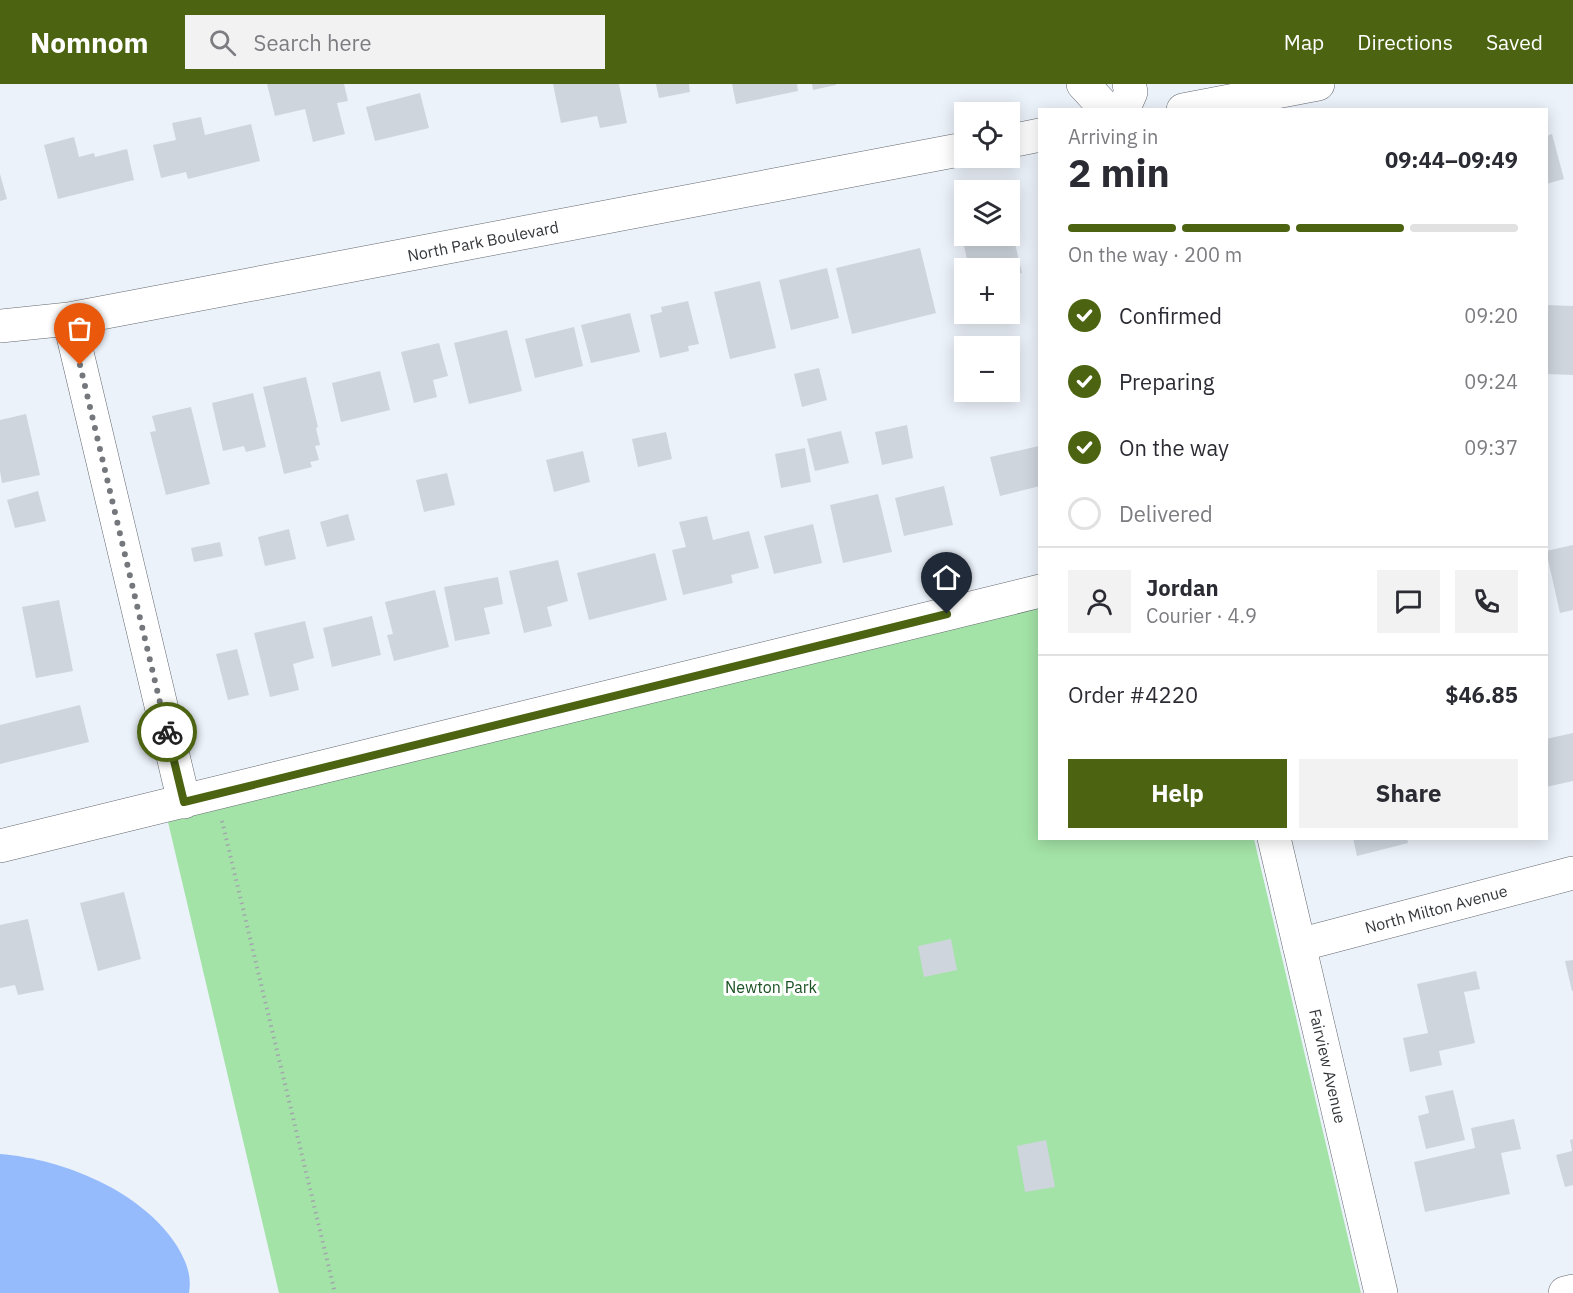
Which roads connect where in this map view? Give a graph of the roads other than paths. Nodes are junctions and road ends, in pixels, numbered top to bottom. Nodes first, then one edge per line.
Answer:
1 (1083, 84) edge
2 (1129, 84) edge
3 (1318, 84) edge
4 (1105, 108) edge
5 (1124, 108) edge
6 (1193, 108) edge
7 (1038, 135) edge
8 (1020, 139) edge
9 (954, 151) edge
10 (69, 319) junction
11 (0, 326) edge
12 (1038, 591) edge
13 (184, 802) junction
14 (1274, 840) edge
15 (0, 846) edge
16 (1573, 873) edge
17 (1299, 945) junction
18 (1573, 1291) edge
19 (1381, 1293) edge
20 (1565, 1293) edge

1 - 4 street
2 - 5 street
3 - 6 street
7 - 8 street
9 - 10 street, North Park Boulevard
10 - 11 street, North Park Boulevard
10 - 13 street
12 - 13 street
13 - 15 street
14 - 17 street, Fairview Avenue
16 - 17 street, North Milton Avenue
17 - 19 street, Fairview Avenue
18 - 20 street

